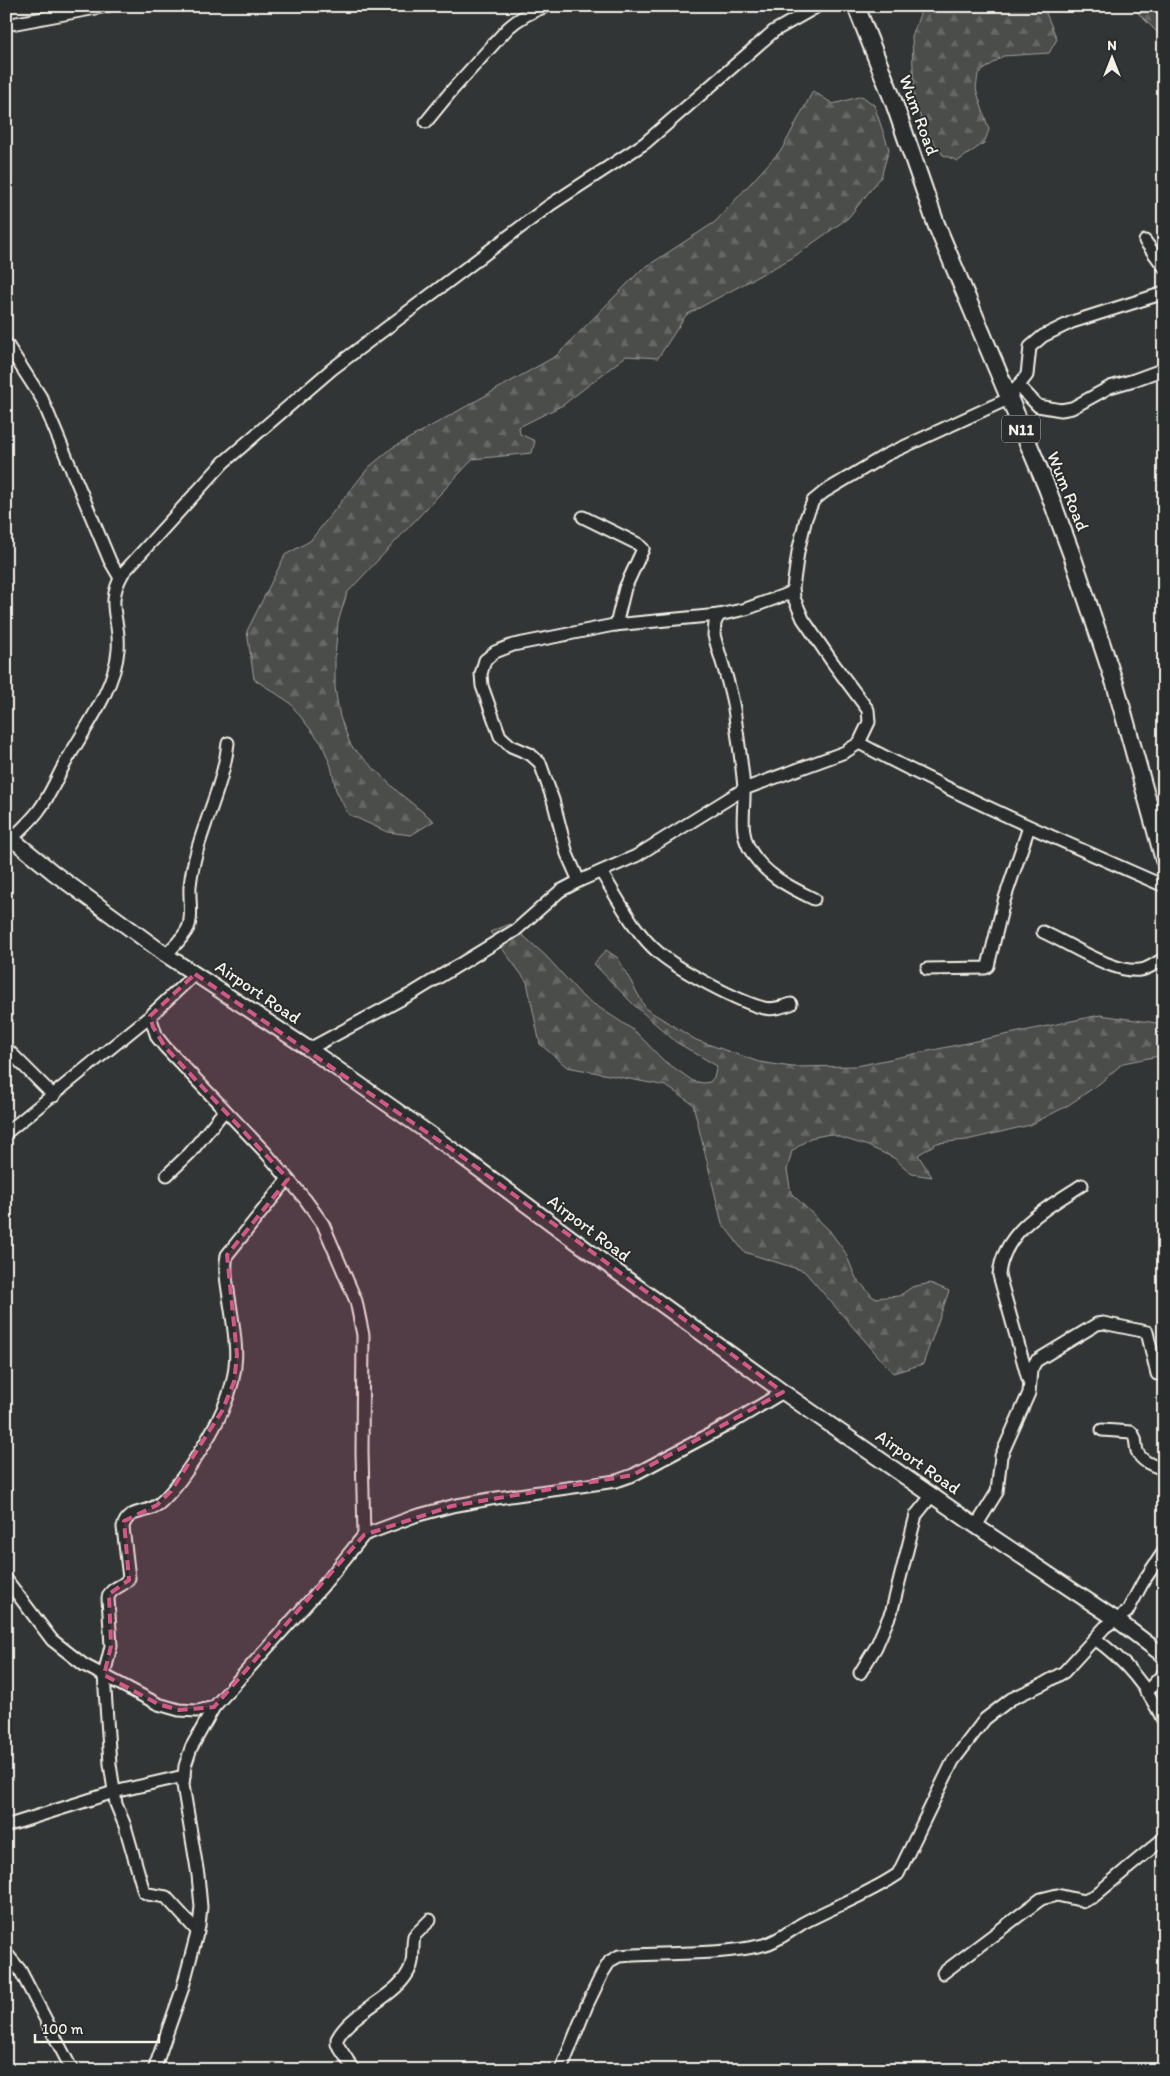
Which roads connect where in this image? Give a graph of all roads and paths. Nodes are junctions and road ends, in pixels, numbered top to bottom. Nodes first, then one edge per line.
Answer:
1 (107, 6) edge
2 (547, 6) edge
3 (782, 6) edge
4 (817, 6) edge
5 (856, 6) edge
6 (6, 25) edge
7 (426, 122) dead end
8 (1145, 241) dead end
9 (1164, 268) edge
10 (1164, 292) edge
11 (6, 343) edge
12 (1164, 369) edge
13 (1019, 386) junction
14 (1008, 399) junction
15 (583, 517) dead end
16 (120, 578) junction
17 (793, 592) junction
18 (719, 614) junction
19 (616, 625) junction
20 (228, 743) dead end
21 (859, 743) junction
22 (744, 789) junction
23 (1029, 827) junction
24 (9, 836) edge
25 (1164, 860) edge
26 (601, 872) junction
27 (579, 881) junction
28 (1164, 886) edge
29 (814, 899) dead end
30 (1043, 932) dead end
31 (166, 955) junction
32 (1164, 958) edge
33 (927, 969) dead end
34 (195, 974) junction
35 (791, 1004) dead end
36 (150, 1016) junction
37 (6, 1048) edge
38 (309, 1049) junction
39 (54, 1096) junction
40 (226, 1110) junction
41 (6, 1133) edge
42 (167, 1174) dead end
43 (288, 1178) junction
44 (1082, 1185) dead end
45 (1157, 1374) dead end
46 (1030, 1387) junction
47 (783, 1392) junction
48 (1102, 1430) dead end
49 (1164, 1469) edge
50 (932, 1495) junction
51 (976, 1526) junction
52 (364, 1535) junction
53 (1164, 1551) edge
54 (6, 1579) edge
55 (1117, 1620) junction
56 (1095, 1639) junction
57 (1158, 1649) edge
58 (1164, 1656) edge
59 (860, 1673) dead end
60 (1164, 1673) edge
61 (104, 1675) junction
62 (1146, 1692) junction
63 (214, 1708) junction
64 (1164, 1722) edge
65 (184, 1776) junction
66 (114, 1792) junction
67 (6, 1826) edge
68 (1164, 1838) edge
69 (430, 1920) dead end
70 (198, 1932) junction
71 (6, 1953) edge
72 (943, 1973) dead end
73 (72, 2070) edge
74 (154, 2070) edge
75 (354, 2070) edge
76 (562, 2070) edge

1 - 6 street
2 - 7 street
3 - 4 street
4 - 16 street
5 - 14 highway, Wum Road / N11
8 - 9 street
10 - 13 street
11 - 16 street
12 - 13 street
13 - 14 street
14 - 17 street
14 - 25 highway, Wum Road / N11
15 - 19 street
16 - 24 street
17 - 18 street
17 - 21 street
18 - 19 street
18 - 22 street
19 - 27 street
20 - 31 street
21 - 22 street
21 - 23 street
22 - 26 street
22 - 29 street
23 - 28 street
23 - 33 street
24 - 31 main road, Airport Road
26 - 27 street
26 - 35 street
27 - 38 street
30 - 32 street
31 - 34 main road, Airport Road
34 - 36 street
34 - 38 main road, Airport Road
36 - 39 street
36 - 40 street
37 - 39 street
38 - 47 main road, Airport Road
39 - 41 street
40 - 42 street
40 - 43 street
43 - 52 street
43 - 61 street
44 - 46 street
45 - 46 street
46 - 51 street
47 - 50 main road, Airport Road
47 - 52 street
48 - 49 street
50 - 51 main road, Airport Road
50 - 59 street
51 - 55 main road, Airport Road
52 - 63 street
53 - 55 street
54 - 61 street
55 - 56 street
55 - 57 main road, Airport Road
56 - 62 street
56 - 76 street
57 - 58 main road, Airport Road
60 - 62 street
61 - 63 street
61 - 66 street
62 - 64 street
63 - 65 street
65 - 66 street
65 - 70 street
66 - 67 street
66 - 70 street
68 - 72 street
69 - 75 street
70 - 74 street
71 - 73 street

